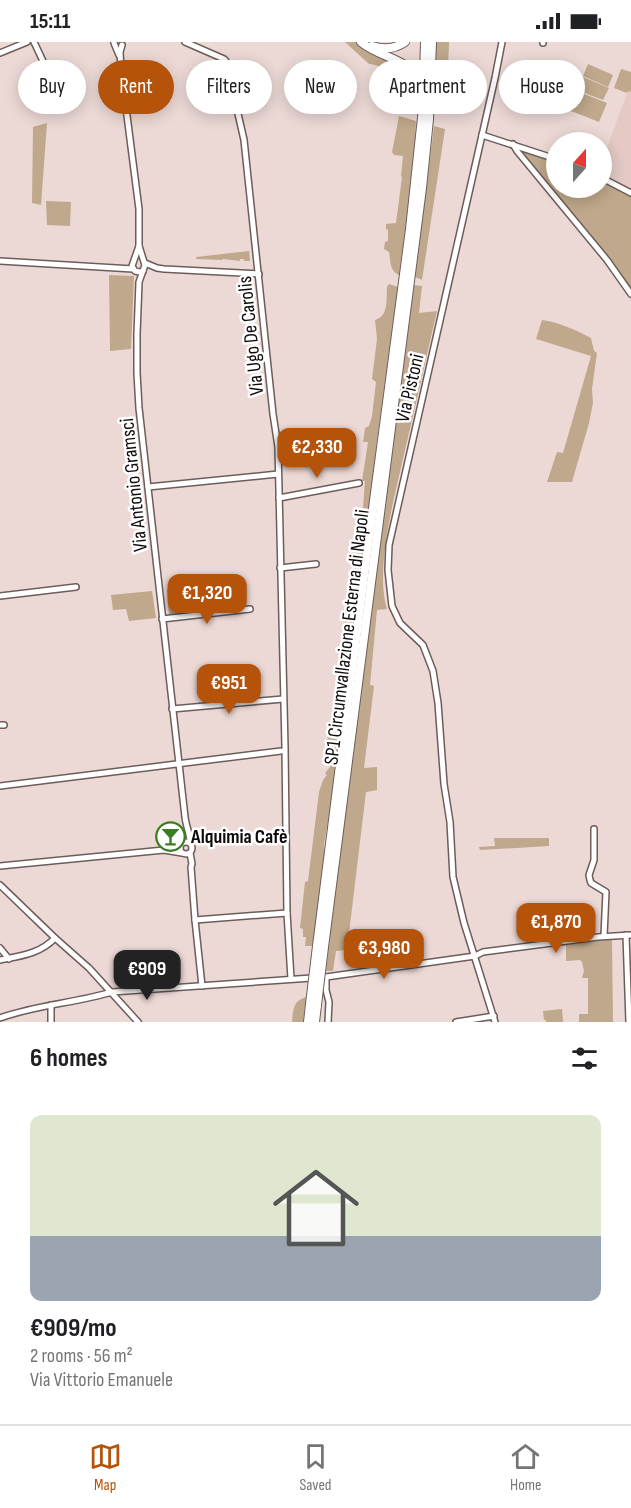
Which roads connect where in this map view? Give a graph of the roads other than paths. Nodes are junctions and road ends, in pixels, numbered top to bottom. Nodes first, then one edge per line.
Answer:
1 (27, 42) edge
2 (34, 42) edge
3 (114, 42) edge
4 (185, 42) edge
5 (361, 42) edge
6 (367, 42) edge
7 (405, 42) edge
8 (425, 42) edge
9 (432, 42) edge
10 (502, 42) edge
11 (124, 43) edge
12 (0, 53) edge
13 (120, 59) junction
14 (42, 60) edge
15 (395, 60) edge
16 (424, 60) edge
17 (422, 114) edge
18 (482, 135) junction
19 (513, 144) junction
20 (546, 156) edge
21 (612, 183) edge
22 (631, 193) edge
23 (140, 246) junction
24 (0, 261) edge
25 (134, 266) junction
26 (144, 266) junction
27 (259, 274) junction
28 (139, 282) junction
29 (631, 294) edge
30 (278, 474) junction
31 (359, 483) dead end
32 (148, 488) junction
33 (279, 498) junction
34 (316, 564) dead end
35 (280, 568) junction
36 (76, 587) dead end
37 (0, 596) edge
38 (250, 609) dead end
39 (162, 619) junction
40 (283, 699) junction
41 (172, 709) junction
42 (281, 751) dead end
43 (178, 764) junction
44 (0, 786) edge
45 (594, 829) dead end
46 (185, 843) junction
47 (164, 850) junction
48 (186, 853) junction
49 (0, 866) edge
50 (0, 885) edge
51 (286, 912) junction
52 (195, 920) junction
53 (629, 935) edge
54 (604, 936) junction
55 (55, 938) junction
56 (320, 946) junction
57 (0, 948) edge
58 (475, 956) junction
59 (9, 958) junction
60 (0, 960) edge
61 (326, 977) junction
62 (291, 979) junction
63 (202, 986) junction
64 (112, 992) junction
65 (314, 1004) junction
66 (51, 1005) junction
67 (494, 1019) edge
68 (0, 1020) edge
69 (51, 1022) edge
70 (138, 1022) edge
71 (308, 1022) edge
72 (315, 1022) edge
73 (328, 1022) edge
74 (456, 1022) edge
75 (629, 1022) edge

1 - 12 street
2 - 14 street
3 - 11 street
3 - 13 street
4 - 27 street, Via Ugo De Carolis
5 - 15 highway
6 - 7 highway
8 - 16 highway, SP1 Circumvallazione Esterna di Napoli
9 - 56 highway, SP1 Circumvallazione Esterna di Napoli
10 - 18 street, Via Pistoni
11 - 13 street
13 - 23 street
17 - 56 highway, SP1 Circumvallazione Esterna di Napoli
18 - 19 street
18 - 58 street, Via Pistoni
19 - 20 street
19 - 29 street
21 - 22 street
23 - 25 street
23 - 26 street
24 - 25 street
25 - 26 street
25 - 26 street
25 - 28 street, Via Antonio Gramsci
26 - 27 street
26 - 28 street, Via Antonio Gramsci
27 - 30 street, Via Ugo De Carolis
28 - 32 street, Via Antonio Gramsci
30 - 32 street
30 - 33 street, Via Ugo De Carolis
31 - 33 street
32 - 39 street, Via Antonio Gramsci
33 - 35 street, Via Ugo De Carolis
34 - 35 street
35 - 40 street, Via Ugo De Carolis
36 - 37 street
38 - 39 street
39 - 41 street, Via Antonio Gramsci
40 - 41 street
40 - 51 street, Via Ugo De Carolis
41 - 43 street, Via Antonio Gramsci
42 - 43 street
43 - 44 street
43 - 46 street, Via Antonio Gramsci
45 - 54 street
46 - 47 street
46 - 48 street
46 - 48 street
47 - 48 street
47 - 49 street
48 - 52 street
50 - 55 street
51 - 52 street
51 - 62 street, Via Ugo De Carolis
52 - 63 street
53 - 54 street
53 - 75 street
54 - 58 street
55 - 59 street
55 - 64 street
56 - 65 highway, SP1 Circumvallazione Esterna di Napoli, bridge
57 - 59 street
58 - 61 street
58 - 67 street, Via Pistoni
59 - 60 street
61 - 62 street
61 - 73 street
62 - 63 street
63 - 64 street
64 - 66 street
64 - 70 street
65 - 71 highway, SP1 Circumvallazione Esterna di Napoli
65 - 72 highway, SP1 Circumvallazione Esterna di Napoli
66 - 68 street
66 - 69 street
67 - 74 street

